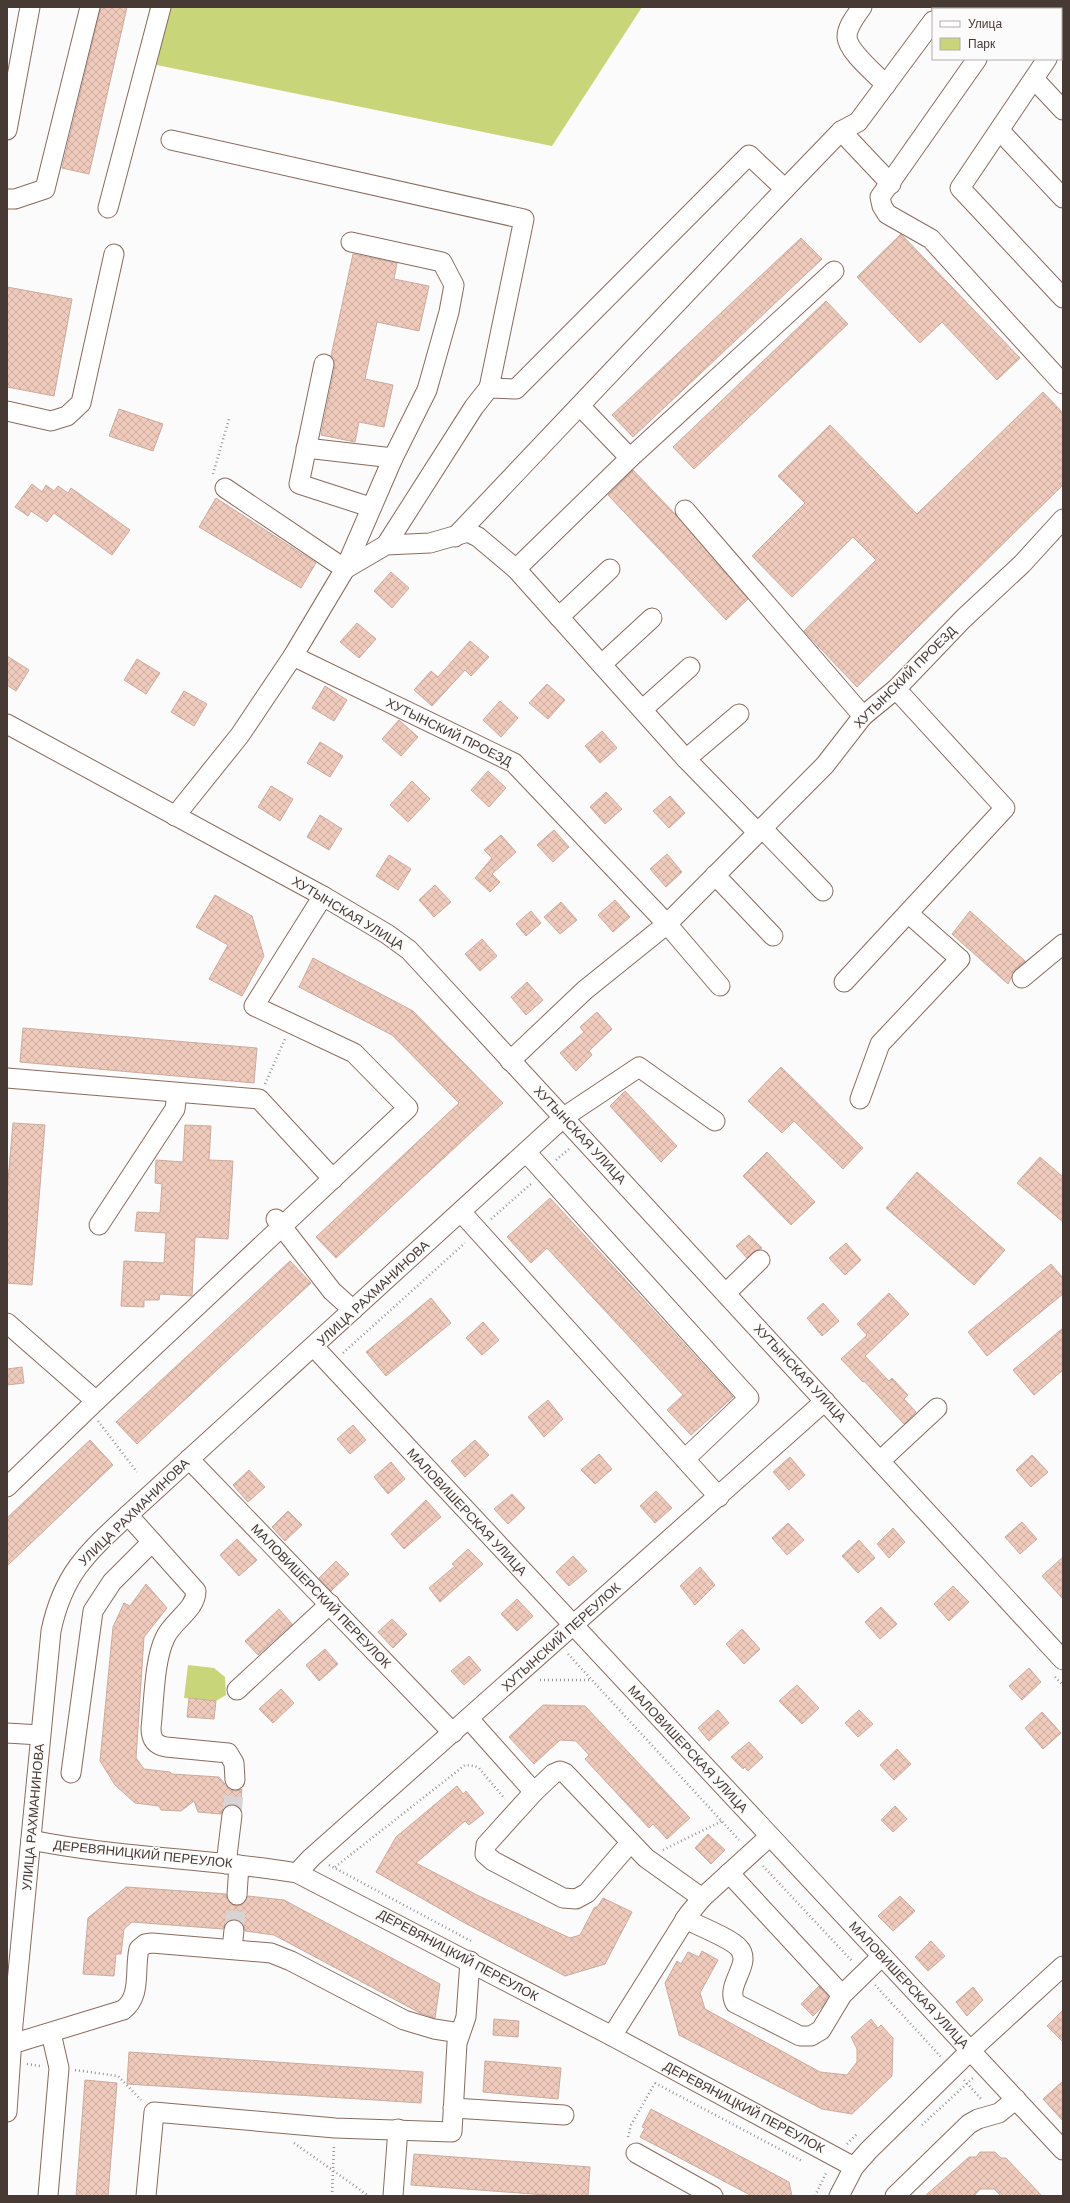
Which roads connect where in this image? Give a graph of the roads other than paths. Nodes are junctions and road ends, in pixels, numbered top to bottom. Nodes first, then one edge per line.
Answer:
1 (30, 7) edge
2 (90, 7) edge
3 (160, 7) edge
4 (862, 7) edge
5 (932, 22) edge
6 (976, 60) edge
7 (1046, 60) edge
8 (1034, 79) junction
9 (886, 85) junction
10 (1063, 110) edge
11 (7, 130) edge
12 (841, 131) junction
13 (1000, 131) junction
14 (171, 140) dead end
15 (891, 184) junction
16 (785, 189) junction
17 (1063, 198) edge
18 (7, 199) edge
19 (108, 208) dead end
20 (351, 242) dead end
21 (114, 254) dead end
22 (834, 271) dead end
23 (1063, 298) edge
24 (324, 364) dead end
25 (1063, 384) edge
26 (489, 388) junction
27 (580, 406) junction
28 (7, 411) edge
29 (306, 448) junction
30 (393, 458) junction
31 (630, 458) junction
32 (225, 488) road end
33 (370, 507) junction
34 (685, 510) dead end
35 (1063, 519) edge
36 (455, 537) junction
37 (386, 545) junction
38 (345, 569) junction
39 (516, 569) junction
40 (610, 569) dead end
41 (560, 617) junction
42 (652, 618) dead end
43 (293, 656) junction
44 (602, 664) junction
45 (690, 667) dead end
46 (896, 689) junction
47 (643, 709) junction
48 (739, 714) dead end
49 (863, 716) junction
50 (7, 724) edge
51 (686, 759) junction
52 (174, 816) junction
53 (760, 830) junction
54 (715, 875) junction
55 (823, 891) dead end
56 (323, 896) junction
57 (909, 914) junction
58 (667, 924) junction
59 (773, 936) dead end
60 (1063, 944) edge
61 (1022, 978) dead end
62 (844, 982) dead end
63 (720, 986) dead end
64 (510, 1061) junction
65 (7, 1078) edge
66 (177, 1093) junction
67 (860, 1099) dead end
68 (564, 1117) junction
69 (715, 1121) dead end
70 (526, 1152) junction
71 (333, 1179) junction
72 (461, 1212) junction
73 (279, 1223) junction
74 (99, 1225) dead end
75 (760, 1260) dead end
76 (726, 1293) junction
77 (353, 1310) junction
78 (7, 1323) edge
79 (314, 1347) junction
80 (825, 1401) junction
81 (92, 1405) junction
82 (937, 1408) dead end
83 (189, 1459) junction
84 (685, 1459) junction
85 (880, 1461) junction
86 (7, 1487) edge
87 (719, 1497) junction
88 (128, 1515) junction
89 (152, 1542) junction
90 (330, 1604) junction
91 (574, 1626) junction
92 (1062, 1657) edge
93 (237, 1690) dead end
94 (469, 1719) junction
95 (7, 1733) edge
96 (453, 1733) junction
97 (40, 1735) junction
98 (71, 1773) dead end
99 (235, 1780) tunnel mouth
100 (534, 1792) junction
101 (232, 1815) tunnel mouth
102 (770, 1836) junction
103 (31, 1840) junction
104 (630, 1843) junction
105 (233, 1864) junction
106 (298, 1873) junction
107 (729, 1873) junction
108 (237, 1895) tunnel mouth
109 (702, 1898) junction
110 (685, 1919) junction
111 (882, 1956) junction
112 (470, 1961) junction
113 (1063, 1966) edge
114 (842, 1995) junction
115 (10, 2024) edge
116 (51, 2033) junction
117 (460, 2033) junction
118 (612, 2036) junction
119 (12, 2044) junction
120 (970, 2051) junction
121 (1016, 2099) junction
122 (453, 2108) junction
123 (7, 2112) edge
124 (564, 2116) dead end
125 (398, 2129) junction
126 (1063, 2150) edge
127 (636, 2153) road end
128 (854, 2167) junction
129 (842, 2190) edge
130 (48, 2196) edge
131 (146, 2196) edge
132 (393, 2196) edge
133 (713, 2196) edge
134 (895, 2196) edge

1 - 11 street
2 - 18 street
3 - 19 street
4 - 9 street
5 - 9 street
6 - 15 street
7 - 8 street
8 - 10 street
8 - 13 street
9 - 12 street
12 - 15 street
12 - 16 street
13 - 17 street
13 - 23 street
14 - 26 street
15 - 25 street
16 - 26 street
16 - 27 street
20 - 30 street
21 - 28 street
22 - 31 street
24 - 29 street
26 - 37 street
27 - 31 street
27 - 36 street
29 - 30 street
29 - 33 street
30 - 33 street
31 - 39 street
32 - 38 street
33 - 38 street
34 - 49 street
35 - 46 street, ХУТЫНСКИЙ ПРОЕЗД
36 - 37 street
36 - 39 street
37 - 38 street
38 - 43 street
39 - 41 street
40 - 41 street
41 - 44 street
42 - 44 street
43 - 52 street
43 - 58 street, ХУТЫНСКИЙ ПРОЕЗД
44 - 47 street
45 - 47 street
46 - 49 street, ХУТЫНСКИЙ ПРОЕЗД
46 - 57 street
47 - 51 street
48 - 51 street
49 - 53 street, ХУТЫНСКИЙ ПРОЕЗД
50 - 52 street, ХУТЫНСКАЯ УЛИЦА
51 - 53 street
52 - 56 street, ХУТЫНСКАЯ УЛИЦА
53 - 54 street, ХУТЫНСКИЙ ПРОЕЗД
53 - 55 street
54 - 58 street, ХУТЫНСКИЙ ПРОЕЗД
54 - 59 street
56 - 64 street, ХУТЫНСКАЯ УЛИЦА
56 - 71 street
57 - 62 street
57 - 67 street
58 - 63 street
58 - 64 street, ХУТЫНСКИЙ ПРОЕЗД
60 - 61 street
64 - 68 street, ХУТЫНСКАЯ УЛИЦА
65 - 66 street
66 - 71 street
66 - 74 street
68 - 69 street, УЛИЦА РАХМАНИНОВА
68 - 70 street, УЛИЦА РАХМАНИНОВА
68 - 76 street, ХУТЫНСКАЯ УЛИЦА
70 - 72 street, УЛИЦА РАХМАНИНОВА
70 - 84 street
71 - 73 street
72 - 77 street, УЛИЦА РАХМАНИНОВА
72 - 84 street
73 - 77 street
73 - 81 street
75 - 76 street
76 - 80 street, ХУТЫНСКАЯ УЛИЦА
77 - 79 street, УЛИЦА РАХМАНИНОВА
78 - 81 street
79 - 83 street, УЛИЦА РАХМАНИНОВА
79 - 91 street, МАЛОВИШЕРСКАЯ УЛИЦА
80 - 85 street, ХУТЫНСКАЯ УЛИЦА
80 - 87 street, ХУТЫНСКИЙ ПЕРЕУЛОК
81 - 86 street
82 - 85 street
83 - 88 street, УЛИЦА РАХМАНИНОВА
83 - 90 street, МАЛОВИШЕРСКИЙ ПЕРЕУЛОК
84 - 87 street
85 - 92 street, ХУТЫНСКАЯ УЛИЦА
87 - 91 street, ХУТЫНСКИЙ ПЕРЕУЛОК
88 - 89 street
88 - 97 street, УЛИЦА РАХМАНИНОВА
89 - 98 street
89 - 99 street
90 - 93 street
90 - 96 street, МАЛОВИШЕРСКИЙ ПЕРЕУЛОК
91 - 94 street, ХУТЫНСКИЙ ПЕРЕУЛОК
91 - 102 street, МАЛОВИШЕРСКАЯ УЛИЦА
94 - 96 street, ХУТЫНСКИЙ ПЕРЕУЛОК
94 - 100 street
95 - 97 street
96 - 106 street, ХУТЫНСКИЙ ПЕРЕУЛОК
97 - 103 street, УЛИЦА РАХМАНИНОВА
100 - 104 street
100 - 104 street
101 - 105 street
102 - 107 street
102 - 111 street, МАЛОВИШЕРСКАЯ УЛИЦА
103 - 105 street, ДЕРЕВЯНИЦКИЙ ПЕРЕУЛОК
103 - 115 street, УЛИЦА РАХМАНИНОВА
104 - 109 street
105 - 106 street, ДЕРЕВЯНИЦКИЙ ПЕРЕУЛОК
105 - 108 street
106 - 112 street, ДЕРЕВЯНИЦКИЙ ПЕРЕУЛОК
107 - 109 street
107 - 114 street
109 - 110 street
110 - 114 street
110 - 118 street
111 - 114 street
111 - 120 street, МАЛОВИШЕРСКАЯ УЛИЦА
112 - 117 street
112 - 118 street, ДЕРЕВЯНИЦКИЙ ПЕРЕУЛОК
113 - 120 street
115 - 119 street, УЛИЦА РАХМАНИНОВА
116 - 117 street
116 - 119 street
116 - 130 street
117 - 122 street
118 - 128 street, ДЕРЕВЯНИЦКИЙ ПЕРЕУЛОК
119 - 123 street, УЛИЦА РАХМАНИНОВА
120 - 121 street, МАЛОВИШЕРСКАЯ УЛИЦА
120 - 128 street
121 - 126 street, МАЛОВИШЕРСКАЯ УЛИЦА
121 - 134 street
122 - 124 street
122 - 125 street
125 - 131 street
125 - 132 street
127 - 133 street
128 - 129 street

